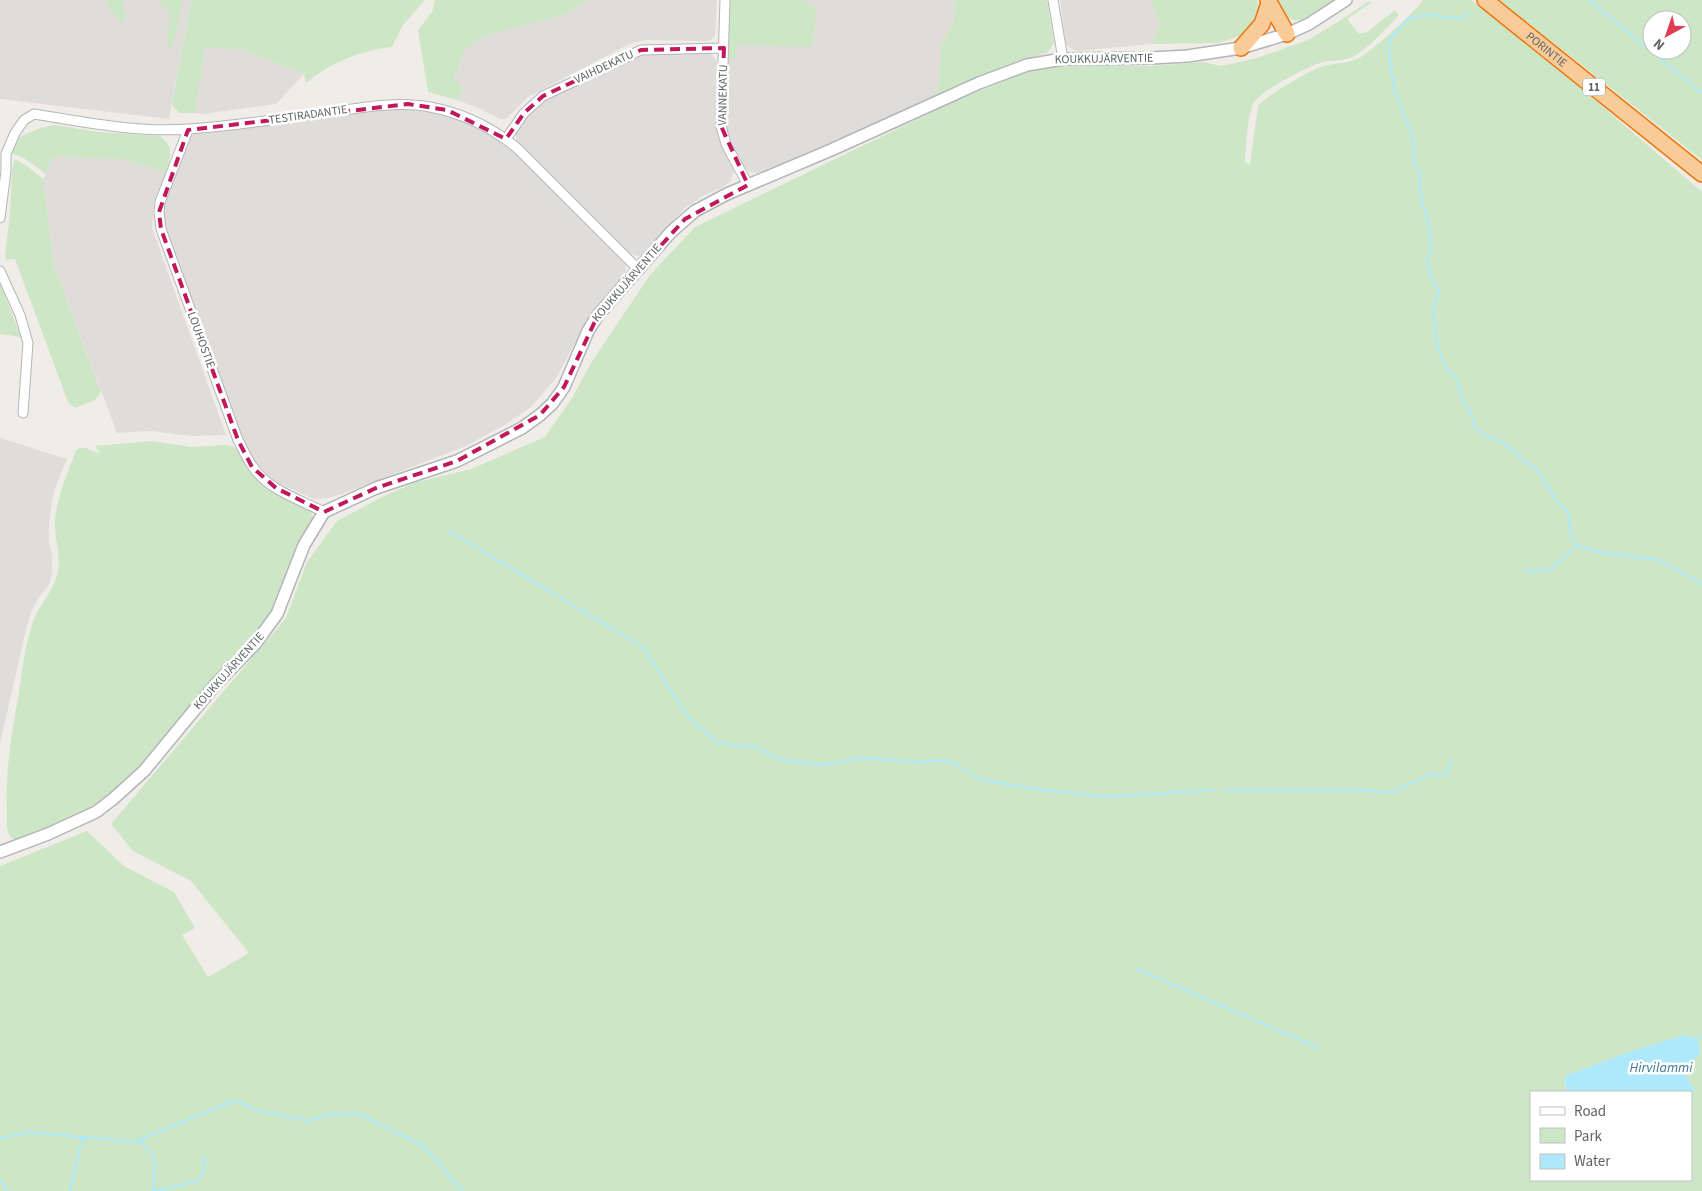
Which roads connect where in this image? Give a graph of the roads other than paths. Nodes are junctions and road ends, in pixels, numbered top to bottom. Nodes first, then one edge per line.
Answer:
1 (725, 0) edge
2 (1054, 0) edge
3 (1346, 0) edge
4 (1485, 0) edge
5 (1268, 1) edge
6 (1287, 34) junction
7 (724, 48) junction
8 (1241, 48) junction
9 (1063, 59) junction
10 (188, 130) junction
11 (506, 139) junction
12 (1702, 174) edge
13 (748, 185) junction
14 (0, 218) edge
15 (638, 269) junction
16 (0, 271) edge
17 (23, 413) dead end
18 (324, 512) junction
19 (0, 852) edge

1 - 7 street, VANNEKATU
2 - 9 street
3 - 6 street, KOUKKUJÄRVENTIE
4 - 12 highway, PORINTIE / 11
5 - 6 highway
5 - 8 highway
6 - 8 street, KOUKKUJÄRVENTIE
7 - 11 street, VAIHDEKATU
7 - 13 street, VANNEKATU
8 - 9 street, KOUKKUJÄRVENTIE
9 - 13 street, KOUKKUJÄRVENTIE
10 - 11 street, TESTIRADANTIE
10 - 14 street, TESTIRADANTIE
10 - 18 street, LOUHOSTIE
11 - 15 street, TESTIRADANTIE
13 - 15 street, KOUKKUJÄRVENTIE
15 - 18 street, KOUKKUJÄRVENTIE
16 - 17 street
18 - 19 street, KOUKKUJÄRVENTIE

